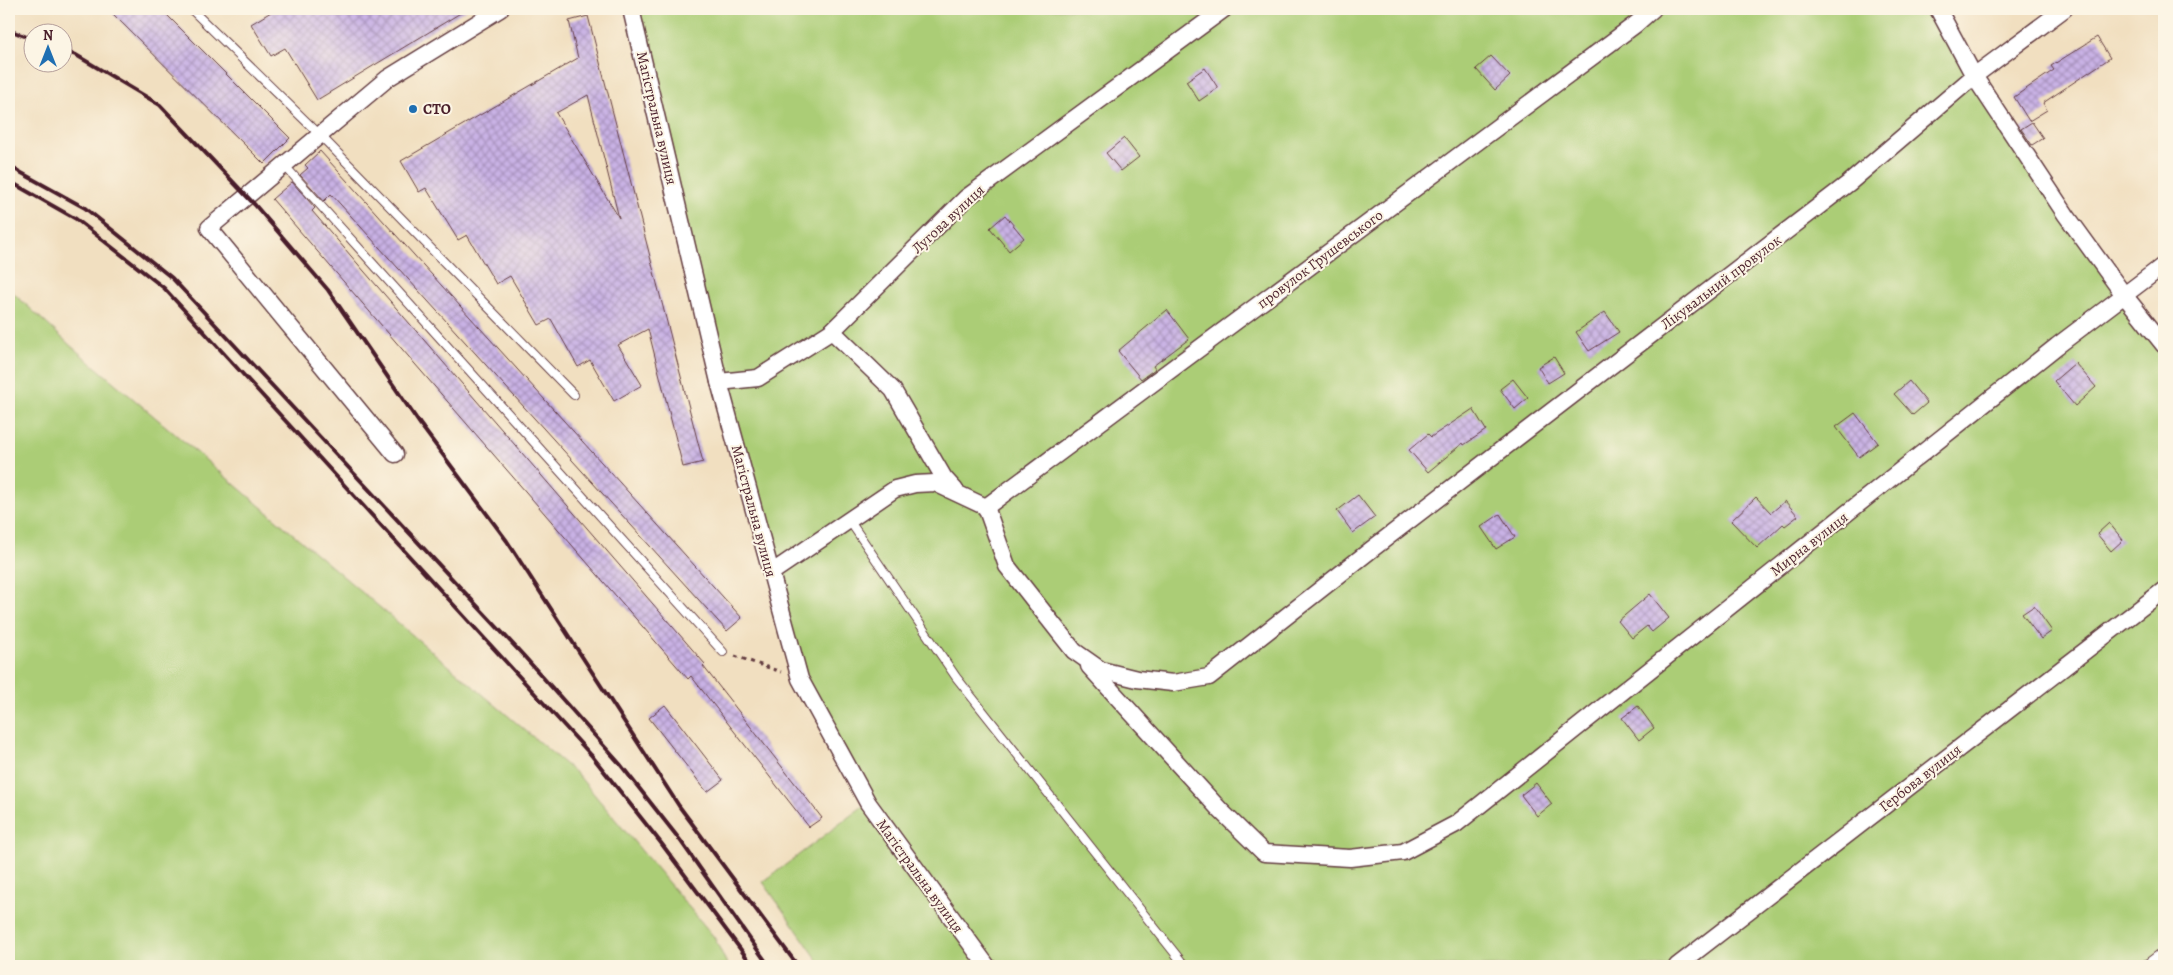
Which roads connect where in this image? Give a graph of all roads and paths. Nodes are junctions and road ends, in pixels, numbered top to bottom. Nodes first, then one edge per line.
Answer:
1 (191, 9) edge
2 (500, 9) edge
3 (631, 9) edge
4 (1224, 9) edge
5 (1653, 9) edge
6 (1938, 9) edge
7 (2064, 9) edge
8 (1974, 76) junction
9 (320, 135) junction
10 (284, 165) junction
11 (2164, 265) edge
12 (2124, 295) junction
13 (832, 331) junction
14 (2164, 345) edge
15 (719, 382) junction
16 (574, 395) dead end
17 (395, 454) dead end
18 (958, 493) junction
19 (986, 507) junction
20 (849, 520) junction
21 (771, 573) junction
22 (2164, 590) edge
23 (1074, 651) junction
24 (722, 652) joint
25 (800, 679) junction
26 (2164, 951) edge
27 (987, 966) edge
28 (1185, 966) edge
29 (1677, 966) edge
30 (2144, 966) edge

1 - 9 lane
2 - 9 street
3 - 15 street, Магістральна вулиця
4 - 13 street, Лугова вулиця
5 - 19 street, провулок Грушевського
6 - 8 street
7 - 8 street, Лікувальний провулок
8 - 12 street
8 - 23 street, Лікувальний провулок
9 - 10 street
9 - 16 lane
10 - 17 street
10 - 24 lane
11 - 12 street, Мирна вулиця
12 - 14 street
12 - 23 street, Мирна вулиця
13 - 15 street, Лугова вулиця
13 - 18 street
15 - 21 street, Магістральна вулиця
18 - 19 street
18 - 20 street
19 - 23 street
20 - 21 street
20 - 28 lane
21 - 25 street, Магістральна вулиця
22 - 29 street, Гербова вулиця
24 - 25 path
25 - 27 street, Магістральна вулиця
26 - 30 lane

